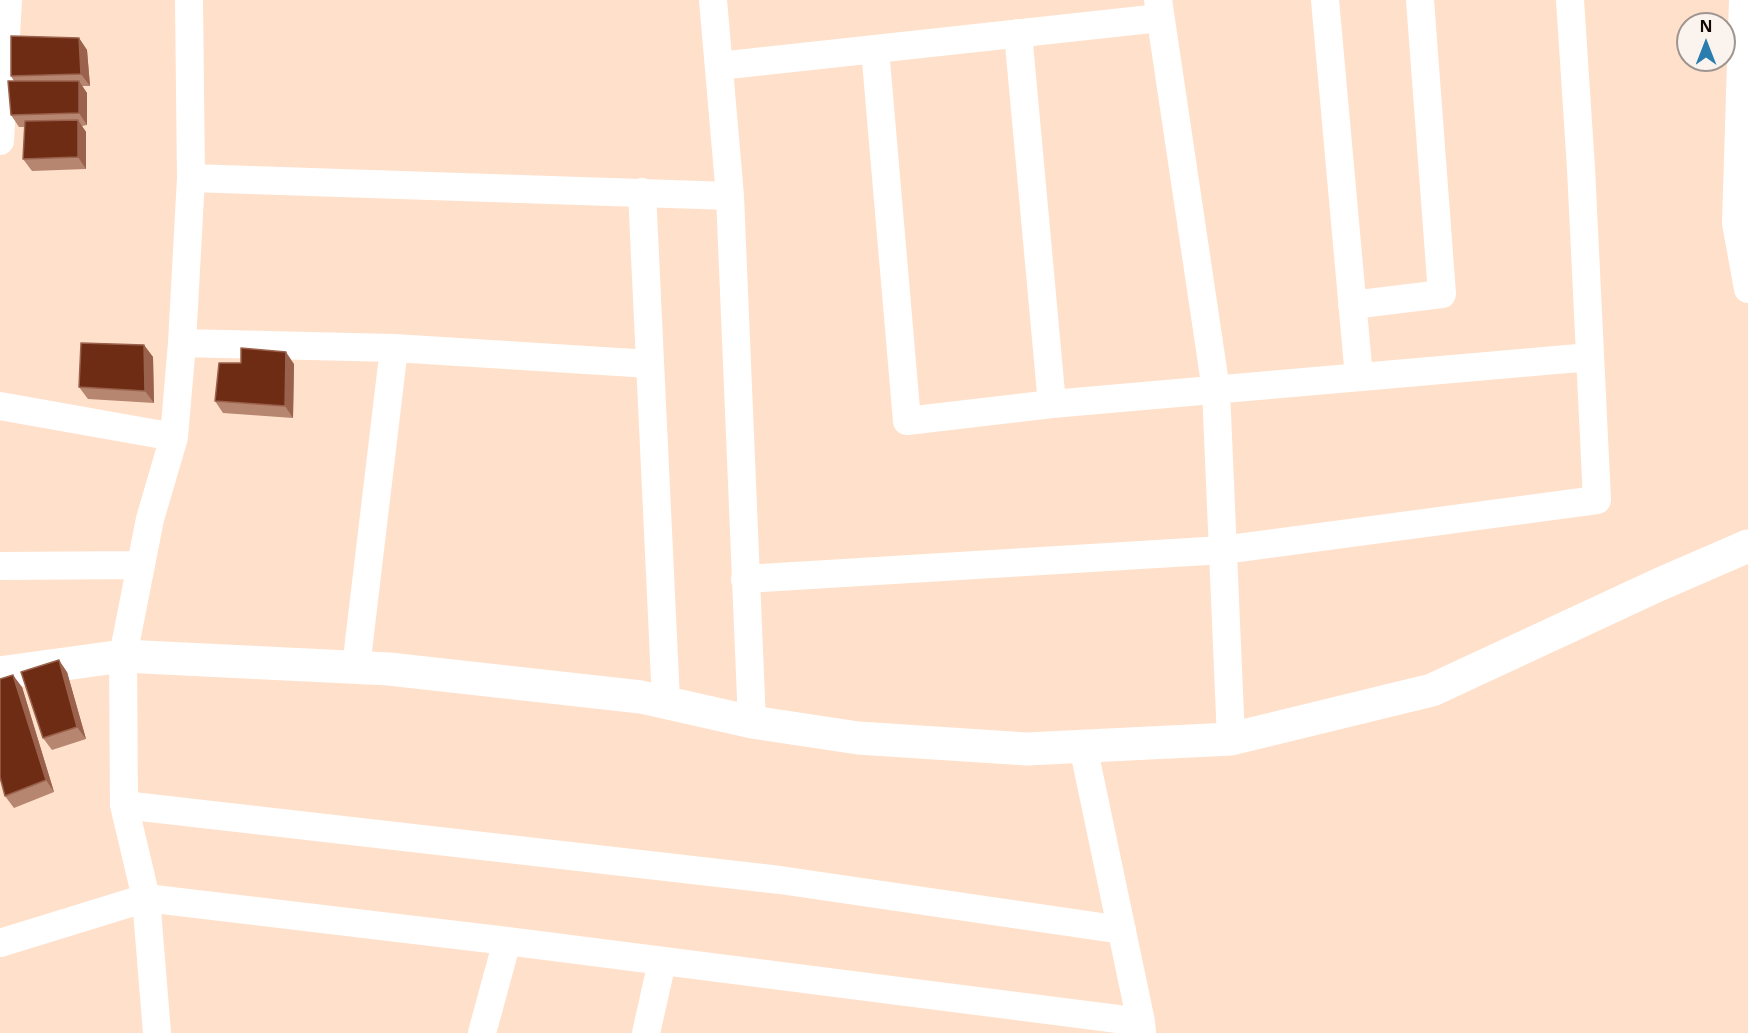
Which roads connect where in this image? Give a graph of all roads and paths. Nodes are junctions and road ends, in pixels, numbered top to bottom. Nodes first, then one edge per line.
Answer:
1 (8, 0) edge
2 (189, 0) edge
3 (713, 0) edge
4 (1325, 0) edge
5 (1420, 0) edge
6 (1570, 0) edge
7 (1743, 0) edge
8 (1159, 9) edge
9 (1018, 33) junction
10 (874, 49) junction
11 (719, 66) junction
12 (0, 141) edge
13 (191, 178) junction
14 (642, 192) junction
15 (730, 196) junction
16 (1748, 289) edge
17 (1352, 305) junction
18 (182, 343) junction
19 (394, 348) junction
20 (1590, 357) junction
21 (650, 364) junction
22 (1359, 377) junction
23 (1216, 390) junction
24 (1052, 404) junction
25 (0, 406) edge
26 (174, 437) junction
27 (1748, 546) edge
28 (1223, 550) junction
29 (141, 565) junction
30 (0, 566) edge
31 (746, 579) junction
32 (123, 656) junction
33 (356, 668) junction
34 (0, 673) edge
35 (666, 701) junction
36 (752, 722) junction
37 (1231, 739) junction
38 (1083, 746) junction
39 (124, 804) junction
40 (146, 898) junction
41 (1122, 930) junction
42 (507, 941) junction
43 (0, 943) edge
44 (662, 962) junction
45 (1142, 1027) edge
46 (157, 1033) edge
47 (483, 1033) edge
48 (646, 1033) edge

1 - 12 street
2 - 13 street
3 - 11 street
4 - 17 street
5 - 17 street
6 - 20 street
7 - 16 street
8 - 9 street
8 - 23 street
9 - 10 street
9 - 24 street
10 - 11 street
10 - 24 street
11 - 15 street
13 - 14 street
13 - 18 street
14 - 15 street
14 - 21 street
15 - 31 street
17 - 22 street
18 - 19 street
18 - 26 street
19 - 21 street
19 - 33 street
20 - 22 street
20 - 28 street
21 - 35 street
22 - 23 street
23 - 24 street
23 - 28 street
25 - 26 street
26 - 29 street
27 - 37 main road
28 - 31 street
28 - 37 street
29 - 30 street
29 - 32 street
31 - 36 street
32 - 33 main road
32 - 34 main road
32 - 39 street
33 - 35 main road
35 - 36 main road
36 - 38 main road
37 - 38 main road
38 - 41 street
39 - 40 street
39 - 41 street
40 - 42 street
40 - 43 street
40 - 46 street
41 - 45 street
42 - 44 street
42 - 47 street
44 - 45 street
44 - 48 street

